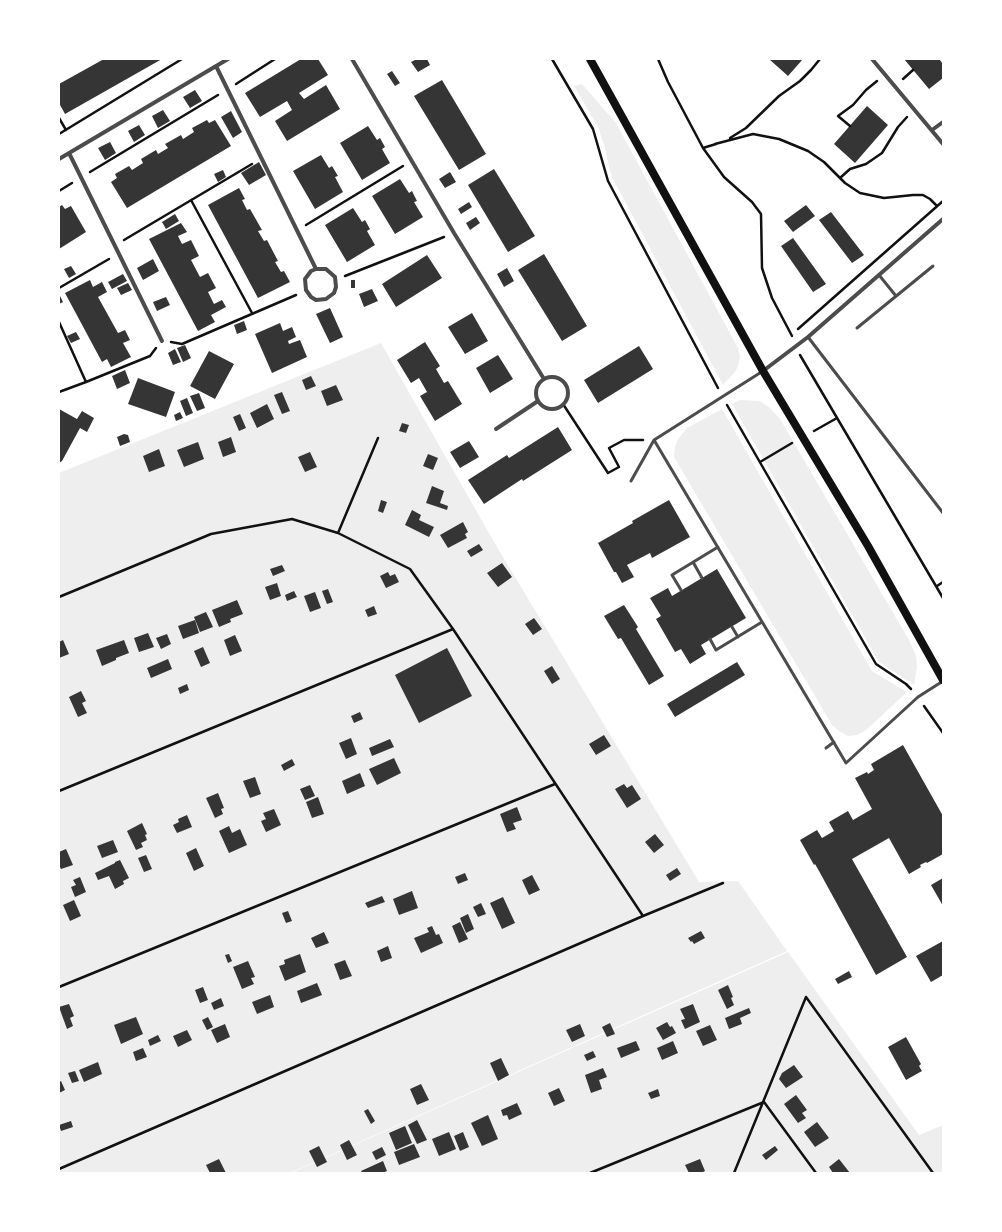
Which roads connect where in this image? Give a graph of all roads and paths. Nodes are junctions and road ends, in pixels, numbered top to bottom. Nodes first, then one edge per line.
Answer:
1 (182, 59) edge
2 (228, 59) edge
3 (274, 59) edge
4 (352, 59) edge
5 (552, 59) edge
6 (590, 59) edge
7 (658, 59) edge
8 (820, 59) edge
9 (872, 59) edge
10 (216, 66) junction
11 (886, 75) junction
12 (227, 90) junction
13 (909, 115) dead end
14 (59, 118) edge
15 (943, 122) edge
16 (850, 126) dead end
17 (66, 130) junction
18 (932, 130) junction
19 (59, 134) edge
20 (715, 144) junction
21 (943, 144) edge
22 (703, 148) junction
23 (69, 153) junction
24 (261, 158) junction
25 (59, 159) edge
26 (412, 160) junction
27 (81, 178) junction
28 (840, 178) junction
29 (59, 191) edge
30 (191, 200) junction
31 (943, 201) edge
32 (937, 206) junction
33 (943, 219) edge
34 (297, 231) junction
35 (454, 233) junction
36 (115, 246) junction
37 (119, 253) junction
38 (933, 266) dead end
39 (316, 269) junction
40 (879, 275) junction
41 (336, 280) junction
42 (59, 288) edge
43 (306, 290) junction
44 (896, 296) junction
45 (252, 313) junction
46 (59, 322) edge
47 (857, 328) dead end
48 (792, 334) junction
49 (808, 337) junction
50 (162, 341) junction
51 (796, 347) junction
52 (763, 371) junction
53 (544, 379) junction
54 (86, 382) junction
55 (59, 392) edge
56 (722, 397) junction
57 (538, 401) junction
58 (563, 404) junction
59 (837, 418) junction
60 (496, 429) dead end
61 (811, 432) dead end
62 (378, 438) dead end
63 (654, 440) junction
64 (795, 441) dead end
65 (760, 462) junction
66 (630, 481) dead end
67 (943, 513) edge
68 (338, 532) junction
69 (718, 547) junction
70 (693, 562) junction
71 (702, 578) dead end
72 (943, 582) edge
73 (937, 586) junction
74 (681, 590) dead end
75 (59, 597) edge
76 (943, 598) edge
77 (762, 622) junction
78 (732, 627) dead end
79 (453, 629) junction
80 (738, 637) junction
81 (710, 639) dead end
82 (943, 681) edge
83 (918, 697) junction
84 (943, 733) edge
85 (834, 742) junction
86 (826, 748) dead end
87 (555, 784) junction
88 (59, 791) edge
89 (723, 883) dead end
90 (643, 916) junction
91 (59, 987) edge
92 (764, 1102) junction
93 (59, 1169) edge
94 (590, 1173) edge
95 (734, 1173) edge
96 (816, 1173) edge
97 (933, 1173) edge

1 - 17 path
2 - 10 street
3 - 12 path
4 - 26 street
5 - 56 path
6 - 52 main road
7 - 22 path
8 - 20 path
9 - 11 street
10 - 12 street
10 - 23 street
11 - 16 path
11 - 18 street
12 - 24 street
12 - 27 path
13 - 28 path
14 - 17 path
15 - 18 street
17 - 19 path
18 - 21 street
20 - 22 path
20 - 28 path
22 - 48 path
23 - 25 street
23 - 27 street
24 - 30 path
24 - 34 street
26 - 34 path
26 - 35 street
27 - 29 path
27 - 36 street
28 - 32 path
30 - 36 path
30 - 45 path
31 - 32 path
32 - 48 path
33 - 40 street
34 - 39 street
35 - 41 path
35 - 53 street
36 - 37 street
37 - 42 path
37 - 50 street
38 - 44 lane
39 - 41 street
39 - 43 street
40 - 44 lane
40 - 49 street
41 - 43 street
43 - 45 path
44 - 47 lane
45 - 50 path
46 - 54 path
48 - 51 path
49 - 51 street
49 - 67 lane
50 - 54 path
51 - 52 street
51 - 59 path
52 - 56 lane
52 - 82 main road
53 - 57 street
53 - 58 street
54 - 55 path
56 - 63 lane
56 - 65 path
57 - 58 street
57 - 60 street
58 - 63 path
59 - 61 path
59 - 73 path
62 - 68 path
63 - 66 lane
63 - 69 lane
64 - 65 path
65 - 83 path
68 - 75 path
68 - 79 path
69 - 70 lane
69 - 77 lane
70 - 71 lane
70 - 74 lane
72 - 73 path
73 - 76 path
77 - 80 lane
77 - 85 lane
78 - 80 lane
79 - 87 path
79 - 88 path
80 - 81 lane
82 - 83 lane
83 - 84 path
83 - 85 lane
85 - 86 lane
87 - 90 path
87 - 91 path
89 - 90 path
90 - 93 path
92 - 94 path
92 - 95 path
92 - 96 path
92 - 97 path

